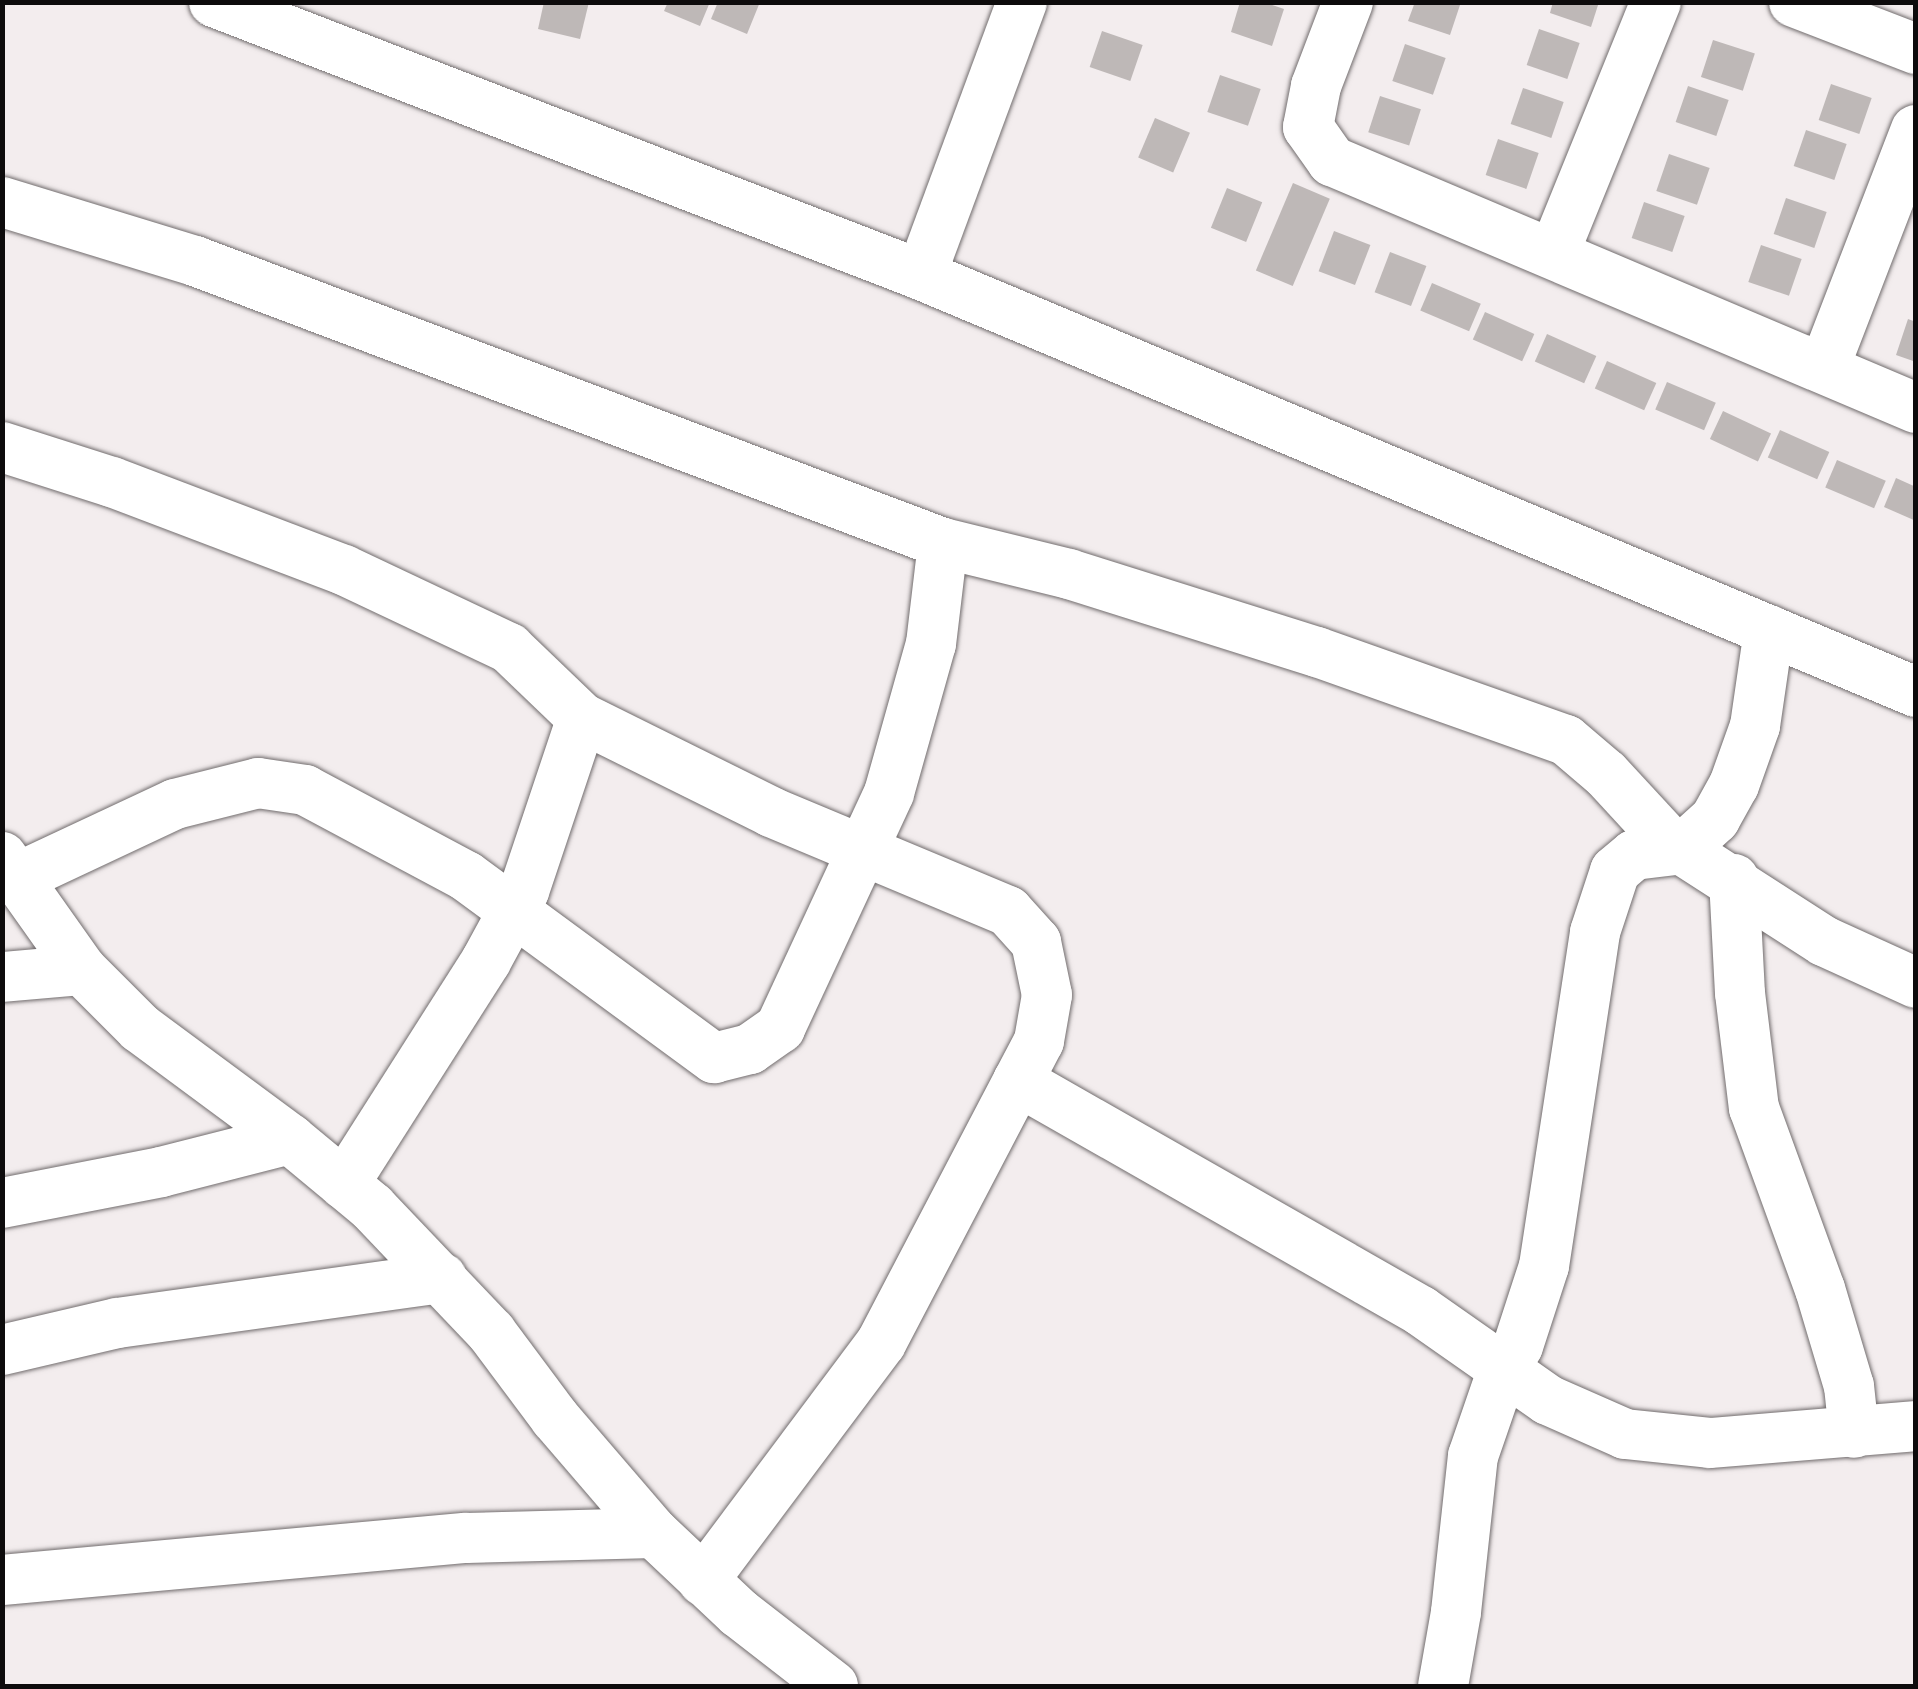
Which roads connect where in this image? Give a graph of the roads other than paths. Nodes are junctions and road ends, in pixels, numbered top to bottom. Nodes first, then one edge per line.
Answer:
1 (214, 2) edge
2 (1022, 2) edge
3 (1348, 2) edge
4 (1656, 2) edge
5 (1794, 2) edge
6 (1916, 49) edge
7 (1916, 130) edge
8 (2, 202) edge
9 (1554, 254) junction
10 (922, 274) junction
11 (1824, 368) junction
12 (1916, 408) edge
13 (2, 447) edge
14 (943, 543) junction
15 (1769, 630) junction
16 (1916, 692) edge
17 (582, 718) junction
18 (1682, 849) junction
19 (862, 852) junction
20 (9, 868) edge
21 (1734, 879) junction
22 (512, 912) junction
23 (82, 970) junction
24 (2, 977) edge
25 (1916, 983) edge
26 (1018, 1081) junction
27 (290, 1140) junction
28 (344, 1184) junction
29 (2, 1202) edge
30 (442, 1278) junction
31 (2, 1350) edge
32 (1503, 1369) junction
33 (1916, 1426) edge
34 (1854, 1434) junction
35 (654, 1533) junction
36 (2, 1580) edge
37 (703, 1582) junction
38 (833, 1686) edge
39 (1443, 1686) edge

1 - 10 street
2 - 10 street
3 - 9 street
4 - 9 street
5 - 6 street
7 - 11 street
8 - 14 street
9 - 11 street
10 - 15 street
11 - 12 street
13 - 17 street
14 - 18 street
14 - 19 street
15 - 16 street
15 - 18 street
17 - 19 street
17 - 22 street
18 - 21 street
18 - 32 street
19 - 22 street
19 - 26 street
20 - 22 street
20 - 23 street
21 - 25 street
21 - 34 street
22 - 28 street
23 - 24 street
23 - 27 street
26 - 32 street
26 - 37 street
27 - 28 street
27 - 29 street
28 - 30 street
30 - 31 street
30 - 35 street
32 - 34 street
32 - 39 street
33 - 34 street
35 - 36 street
35 - 37 street
37 - 38 street

